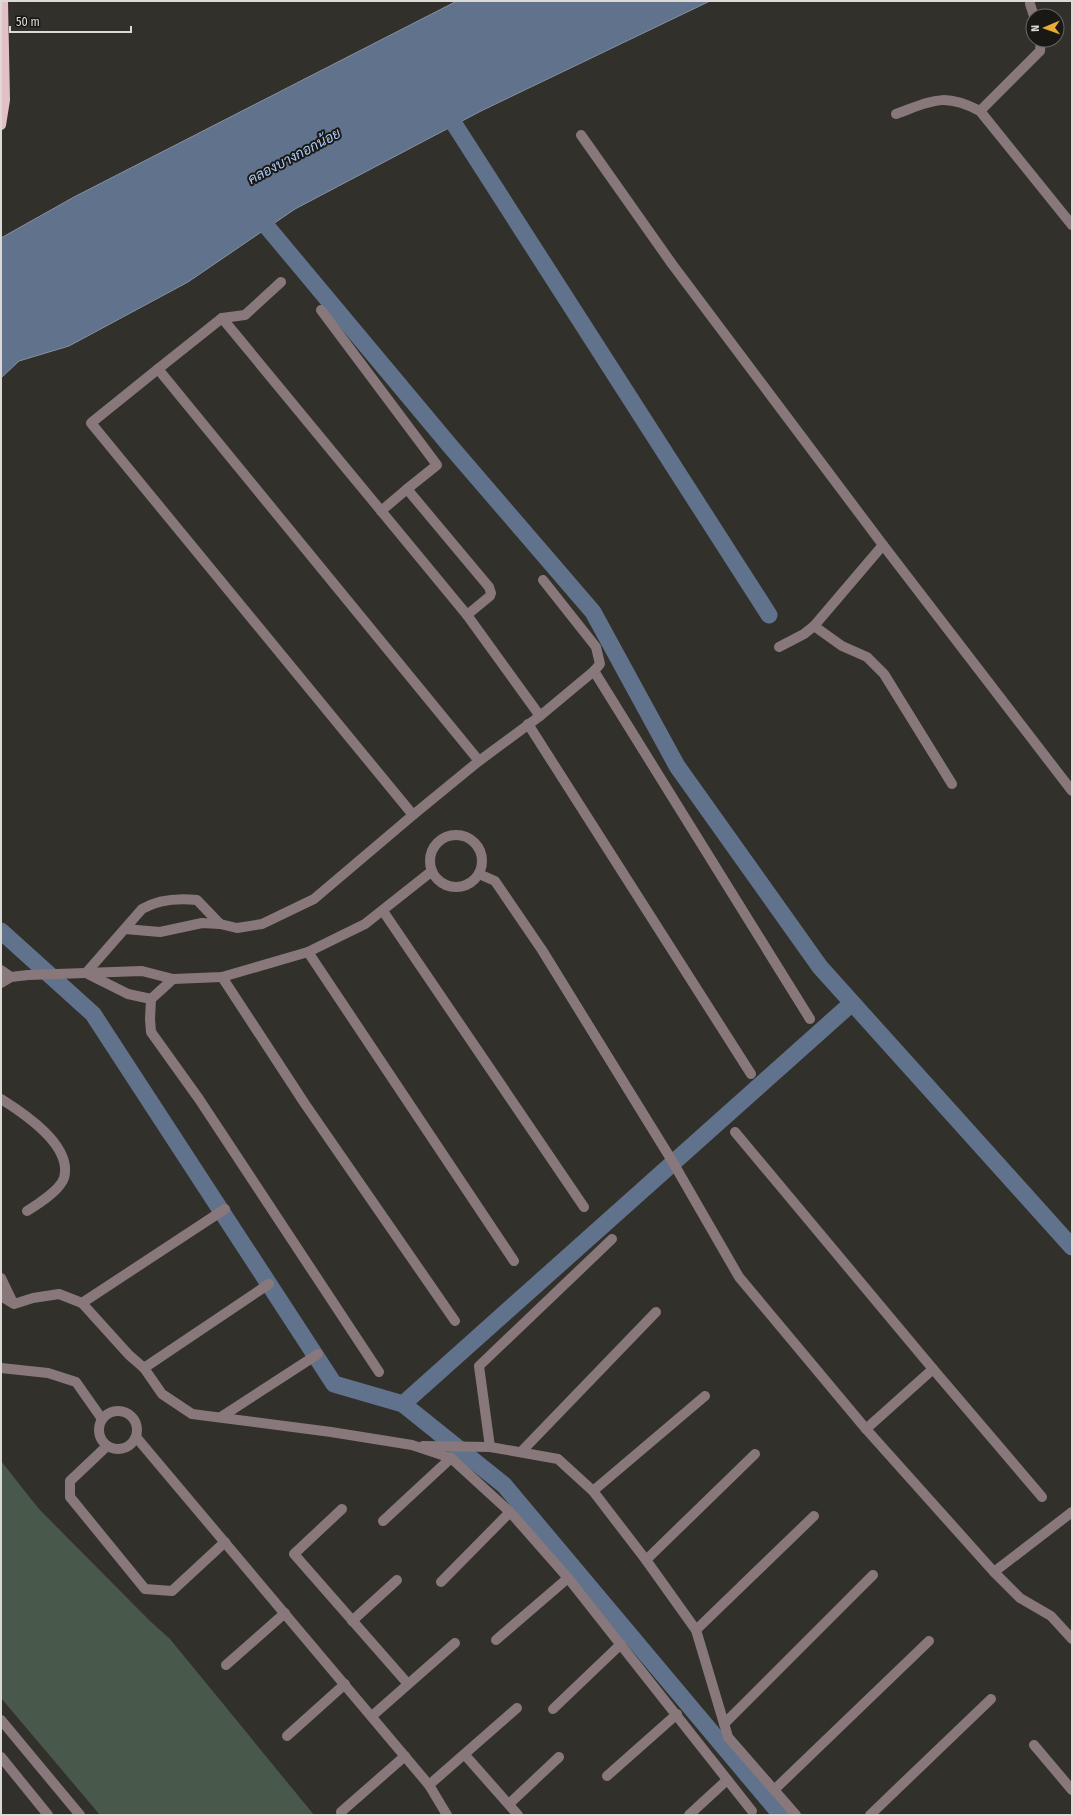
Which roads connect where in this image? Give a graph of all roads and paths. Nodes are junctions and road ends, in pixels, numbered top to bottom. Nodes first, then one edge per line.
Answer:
1 (3, 1) edge
2 (1030, 4) dead end
3 (1031, 8) edge
4 (1040, 48) edge
5 (980, 111) junction
6 (896, 114) dead end
7 (1, 125) edge
8 (581, 134) dead end
9 (1072, 225) edge
10 (281, 282) dead end
11 (321, 310) dead end
12 (222, 318) junction
13 (158, 369) junction
14 (407, 489) junction
15 (380, 511) junction
16 (883, 545) junction
17 (543, 580) dead end
18 (467, 615) junction
19 (814, 626) junction
20 (779, 647) dead end
21 (594, 671) junction
22 (540, 716) junction
23 (528, 724) junction
24 (479, 761) junction
25 (952, 784) dead end
26 (1072, 791) edge
27 (413, 815) junction
28 (432, 871) junction
29 (479, 874) junction
30 (383, 911) junction
31 (220, 924) junction
32 (125, 929) junction
33 (308, 952) junction
34 (1, 970) edge
35 (86, 973) junction
36 (11, 977) junction
37 (222, 977) junction
38 (173, 979) junction
39 (1, 982) edge
40 (151, 999) junction
41 (810, 1019) dead end
42 (751, 1074) dead end
43 (1, 1099) edge
44 (735, 1132) dead end
45 (584, 1207) dead end
46 (225, 1209) dead end
47 (27, 1211) dead end
48 (612, 1238) dead end
49 (514, 1261) dead end
50 (1, 1278) edge
51 (269, 1284) dead end
52 (1, 1296) edge
53 (14, 1304) junction
54 (82, 1304) junction
55 (656, 1312) dead end
56 (455, 1321) dead end
57 (318, 1354) dead end
58 (1, 1367) edge
59 (144, 1368) junction
60 (933, 1369) junction
61 (379, 1372) dead end
62 (705, 1396) dead end
63 (221, 1417) junction
64 (102, 1419) junction
65 (866, 1429) junction
66 (136, 1437) junction
67 (412, 1445) junction
68 (107, 1446) junction
69 (490, 1446) junction
70 (521, 1452) junction
71 (755, 1454) dead end
72 (451, 1458) junction
73 (593, 1491) junction
74 (1042, 1497) dead end
75 (342, 1509) dead end
76 (510, 1512) junction
77 (1072, 1512) edge
78 (814, 1516) dead end
79 (383, 1521) dead end
80 (225, 1542) junction
81 (646, 1560) junction
82 (994, 1572) junction
83 (873, 1575) dead end
84 (568, 1578) junction
85 (397, 1580) dead end
86 (441, 1582) dead end
87 (285, 1613) junction
88 (352, 1620) junction
89 (696, 1630) junction
90 (1072, 1639) edge
91 (496, 1640) dead end
92 (929, 1641) dead end
93 (455, 1643) dead end
94 (621, 1644) junction
95 (226, 1665) dead end
96 (345, 1684) junction
97 (408, 1684) junction
98 (991, 1699) dead end
99 (517, 1708) dead end
100 (553, 1709) dead end
101 (677, 1714) junction
102 (372, 1716) junction
103 (1, 1720) edge
104 (724, 1724) junction
105 (287, 1736) dead end
106 (1034, 1745) dead end
107 (465, 1755) junction
108 (405, 1756) junction
109 (1, 1757) edge
110 (559, 1757) dead end
111 (607, 1776) dead end
112 (727, 1780) junction
113 (429, 1785) junction
114 (774, 1790) junction
115 (1072, 1790) edge
116 (509, 1804) junction
117 (752, 1811) dead end
118 (341, 1812) dead end
119 (48, 1815) edge
120 (80, 1815) edge
121 (447, 1815) edge
122 (518, 1815) edge
123 (689, 1815) edge
124 (796, 1815) edge
125 (870, 1815) edge

1 - 7 main road
2 - 3 street
4 - 5 street
5 - 6 street
5 - 9 street
8 - 16 street
10 - 12 street
11 - 14 street
12 - 13 street
12 - 15 street
13 - 24 street
13 - 27 street
14 - 15 street
14 - 18 street
15 - 18 street
16 - 19 street
16 - 26 street
17 - 21 street
18 - 22 street
19 - 20 street
19 - 25 street
21 - 22 street
21 - 41 street
22 - 23 street
23 - 24 street
23 - 42 street
24 - 27 street
27 - 31 street
28 - 29 street
28 - 29 street
28 - 30 street
29 - 65 street
30 - 33 street
30 - 45 street
31 - 32 street
31 - 32 street
32 - 35 street
33 - 37 street
33 - 49 street
34 - 36 street
35 - 36 street
35 - 38 street
35 - 40 street
36 - 39 street
37 - 38 street
37 - 56 street
38 - 40 street
40 - 61 street
43 - 47 street
44 - 60 street
46 - 54 street
48 - 69 street
50 - 53 street
51 - 59 street
52 - 53 street
53 - 54 street
54 - 59 street
55 - 70 street
57 - 63 street
58 - 64 street
59 - 63 street
60 - 65 street
60 - 74 street
62 - 73 street
63 - 67 street
64 - 66 street
64 - 68 street
65 - 82 street
66 - 68 street
66 - 80 street
67 - 69 street
67 - 72 street
68 - 80 street
69 - 70 street
70 - 73 street
71 - 81 street
72 - 76 street
72 - 79 street
73 - 81 street
75 - 88 street
76 - 84 street
76 - 86 street
77 - 82 street
78 - 89 street
80 - 87 street
81 - 89 street
82 - 90 street
83 - 104 street
84 - 91 street
84 - 94 street
85 - 88 street
87 - 95 street
87 - 96 street
88 - 97 street
89 - 104 street
92 - 114 street
93 - 97 street
94 - 100 street
94 - 101 street
96 - 102 street
96 - 105 street
97 - 102 street
98 - 125 street
99 - 107 street
101 - 111 street
101 - 112 street
102 - 108 street
103 - 120 street
104 - 114 street
106 - 115 street
107 - 113 street
107 - 116 street
108 - 113 street
108 - 118 street
109 - 119 street
110 - 116 street
112 - 117 street
112 - 123 street
113 - 121 street
114 - 124 street
116 - 122 street

